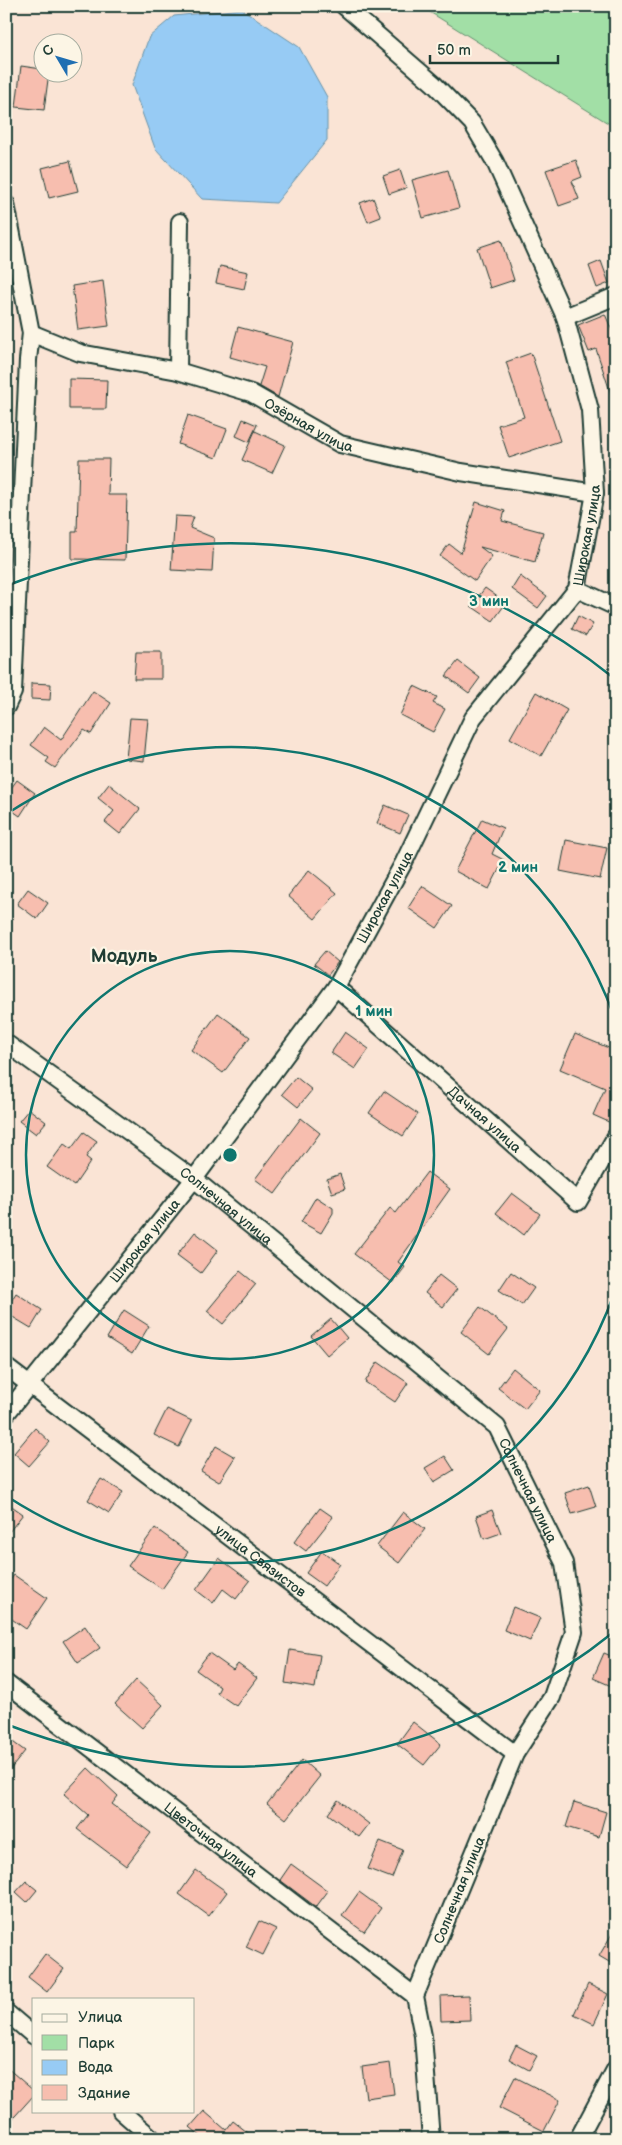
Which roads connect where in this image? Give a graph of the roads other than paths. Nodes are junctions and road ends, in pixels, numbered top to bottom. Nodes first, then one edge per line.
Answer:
1 (344, 6) edge
2 (6, 204) edge
3 (180, 222) dead end
4 (616, 296) edge
5 (565, 317) junction
6 (31, 333) junction
7 (178, 371) junction
8 (595, 493) junction
9 (577, 589) junction
10 (616, 607) edge
11 (6, 707) edge
12 (336, 987) junction
13 (6, 1043) edge
14 (616, 1136) edge
15 (194, 1179) junction
16 (6, 1367) edge
17 (29, 1384) junction
18 (6, 1414) edge
19 (6, 1683) edge
20 (514, 1754) junction
21 (415, 1996) junction
22 (6, 2012) edge
23 (32, 2034) edge
24 (616, 2068) edge
25 (611, 2089) edge
26 (122, 2112) edge
27 (153, 2139) edge
28 (432, 2139) edge
29 (578, 2139) edge

1 - 5 street, Широкая улица
2 - 6 street
3 - 7 street
4 - 5 street
5 - 8 street, Широкая улица
6 - 7 street, Озёрная улица
6 - 11 street
7 - 8 street, Озёрная улица
8 - 9 street, Широкая улица
9 - 10 street
9 - 12 street, Широкая улица
12 - 14 street, Дачная улица
12 - 15 street, Широкая улица
13 - 15 street, Солнечная улица
15 - 17 street, Широкая улица
15 - 20 street, Солнечная улица
16 - 17 street, улица Связистов
17 - 18 street, Широкая улица
17 - 20 street, улица Связистов
19 - 21 street, Цветочная улица
20 - 21 street, Солнечная улица
21 - 28 street
22 - 23 street
24 - 25 street
25 - 29 street
26 - 27 street

